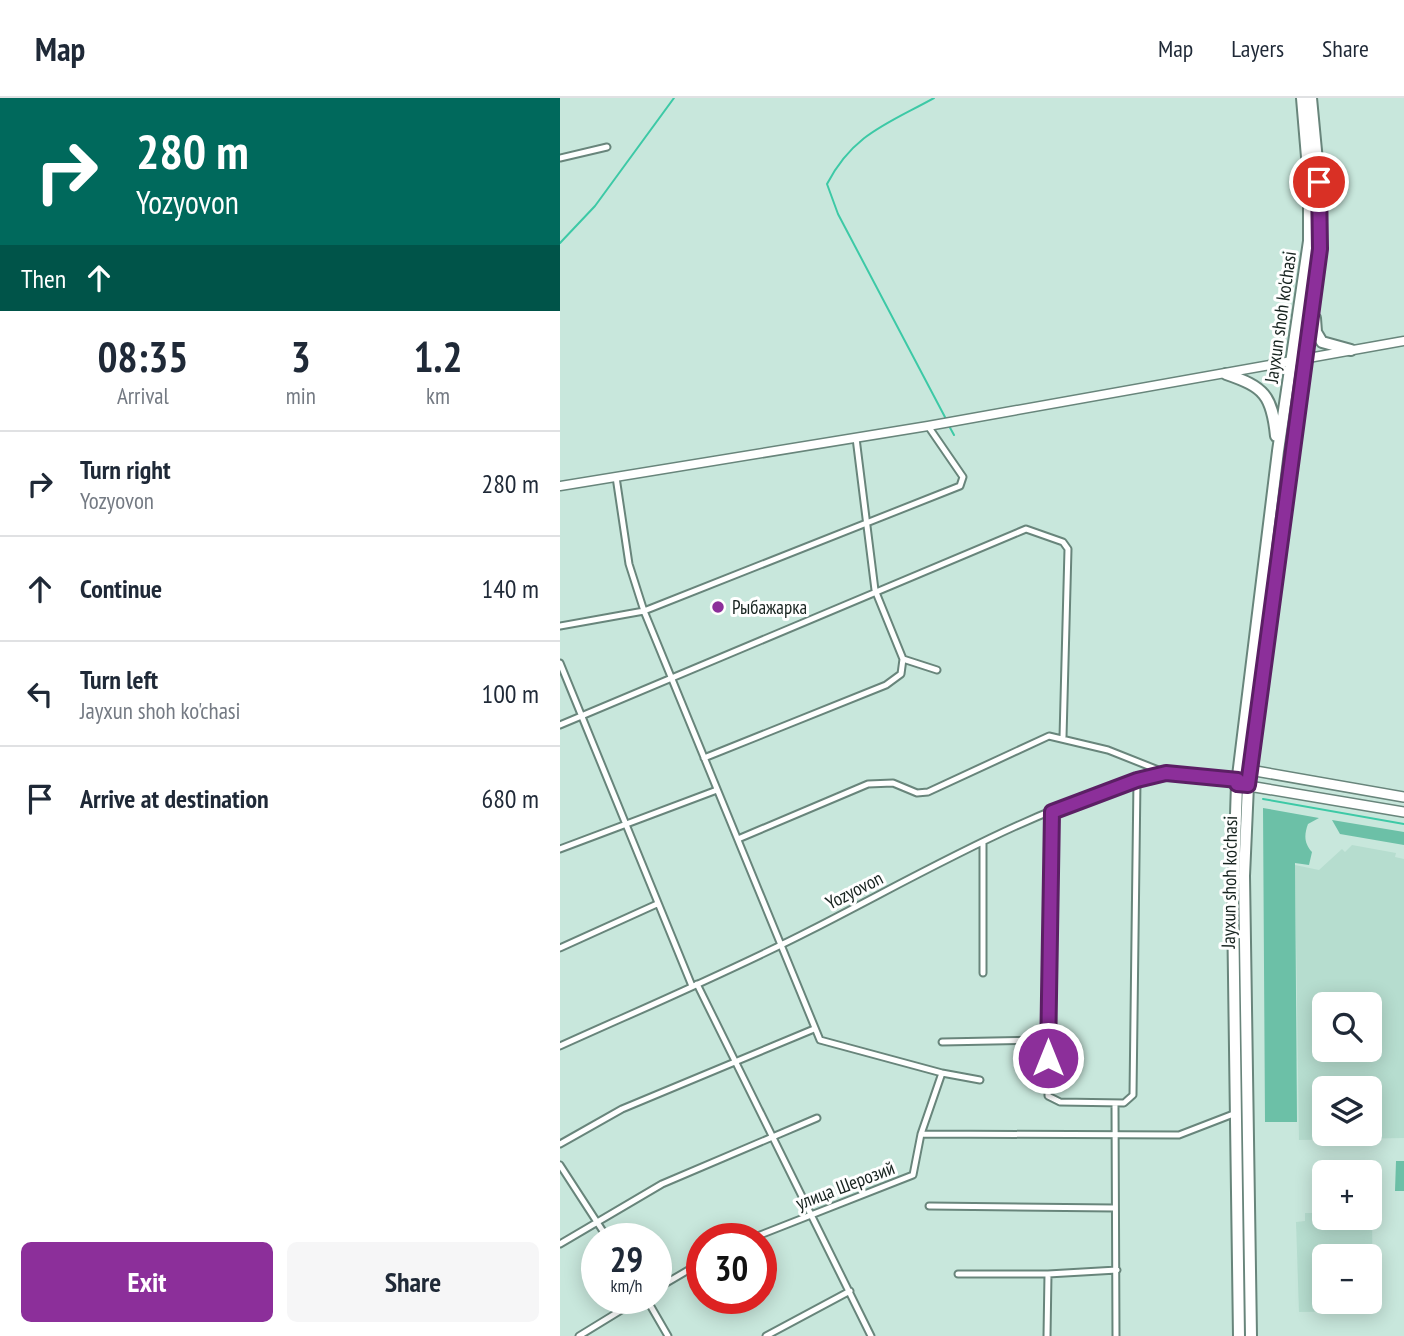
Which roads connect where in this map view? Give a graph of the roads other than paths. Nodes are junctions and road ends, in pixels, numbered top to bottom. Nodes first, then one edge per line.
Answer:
1 (1302, 98) edge
2 (1311, 98) edge
3 (607, 147) dead end
4 (560, 158) edge
5 (1315, 288) junction
6 (1404, 341) edge
7 (1351, 350) junction
8 (1305, 359) junction
9 (1292, 362) junction
10 (1226, 374) junction
11 (928, 426) junction
12 (856, 438) junction
13 (1278, 452) junction
14 (616, 477) junction
15 (560, 486) edge
16 (866, 521) junction
17 (875, 590) junction
18 (644, 611) junction
19 (560, 626) edge
20 (903, 659) junction
21 (560, 663) edge
22 (937, 670) dead end
23 (673, 678) junction
24 (582, 716) junction
25 (560, 725) edge
26 (1063, 737) junction
27 (704, 758) junction
28 (1166, 773) junction
29 (1242, 778) junction
30 (1137, 780) junction
31 (717, 790) junction
32 (1404, 797) edge
33 (1052, 812) junction
34 (1404, 812) edge
35 (625, 823) junction
36 (738, 839) junction
37 (983, 842) junction
38 (560, 849) edge
39 (657, 904) junction
40 (780, 945) junction
41 (560, 948) edge
42 (983, 973) dead end
43 (695, 985) junction
44 (814, 1029) junction
45 (1048, 1040) junction
46 (942, 1042) dead end
47 (560, 1046) edge
48 (734, 1061) junction
49 (942, 1073) junction
50 (981, 1080) dead end
51 (1115, 1105) junction
52 (1236, 1113) junction
53 (817, 1118) dead end
54 (921, 1134) junction
55 (1116, 1135) junction
56 (772, 1136) junction
57 (560, 1144) edge
58 (560, 1164) edge
59 (929, 1206) dead end
60 (1114, 1208) junction
61 (812, 1214) junction
62 (597, 1221) junction
63 (777, 1228) edge
64 (560, 1244) edge
65 (1117, 1270) junction
66 (958, 1274) dead end
67 (1048, 1275) junction
68 (850, 1291) junction
69 (616, 1314) edge
70 (654, 1314) edge
71 (579, 1336) edge
72 (668, 1336) edge
73 (766, 1336) edge
74 (871, 1336) edge
75 (1047, 1336) edge
76 (1116, 1336) edge
77 (1239, 1336) edge
78 (1251, 1336) edge

1 - 9 highway, Jayxun shoh ko'chasi
2 - 5 highway, Jayxun shoh ko'chasi
3 - 4 street
5 - 7 highway
5 - 8 highway, Jayxun shoh ko'chasi
6 - 7 main road
7 - 8 main road
8 - 9 main road
8 - 29 highway, Jayxun shoh ko'chasi
9 - 10 main road
9 - 13 highway, Jayxun shoh ko'chasi
10 - 11 main road
10 - 13 highway
11 - 12 main road
11 - 16 street
12 - 14 main road
12 - 16 street
13 - 29 highway, Jayxun shoh ko'chasi
14 - 15 main road
14 - 18 street
16 - 17 street
16 - 18 street
17 - 20 street
17 - 23 street
17 - 26 street
18 - 19 street
18 - 23 street
20 - 22 street
20 - 27 street
21 - 24 street
23 - 24 street
23 - 27 street
24 - 25 street
24 - 35 street
26 - 28 street
26 - 36 street
27 - 31 street
28 - 29 street
28 - 30 street, Yozyovon
29 - 32 main road
29 - 34 main road
29 - 52 highway, Jayxun shoh ko'chasi
29 - 78 highway, Jayxun shoh ko'chasi
30 - 33 street, Yozyovon
30 - 51 street
31 - 35 street
31 - 36 street
33 - 37 street, Yozyovon
33 - 45 street
35 - 38 street
35 - 39 street
36 - 40 street
37 - 40 street, Yozyovon
37 - 42 street
39 - 41 street
39 - 43 street
40 - 43 street, Yozyovon
40 - 44 street
43 - 47 street, Yozyovon
43 - 48 street
44 - 48 street
44 - 49 street
45 - 46 street
45 - 51 street
48 - 56 street
48 - 57 street
49 - 50 street
49 - 54 street
51 - 55 street
52 - 55 street
52 - 77 highway, Jayxun shoh ko'chasi
53 - 56 street
54 - 55 street
54 - 61 street, улица Шерозий
55 - 60 street
56 - 61 street
56 - 62 street
58 - 62 street
59 - 60 street
60 - 65 street
61 - 63 street, улица Шерозий
61 - 68 street
62 - 64 street
65 - 67 street
65 - 76 street
66 - 67 street
67 - 75 street
68 - 73 street
68 - 74 street
69 - 71 street
70 - 72 street

